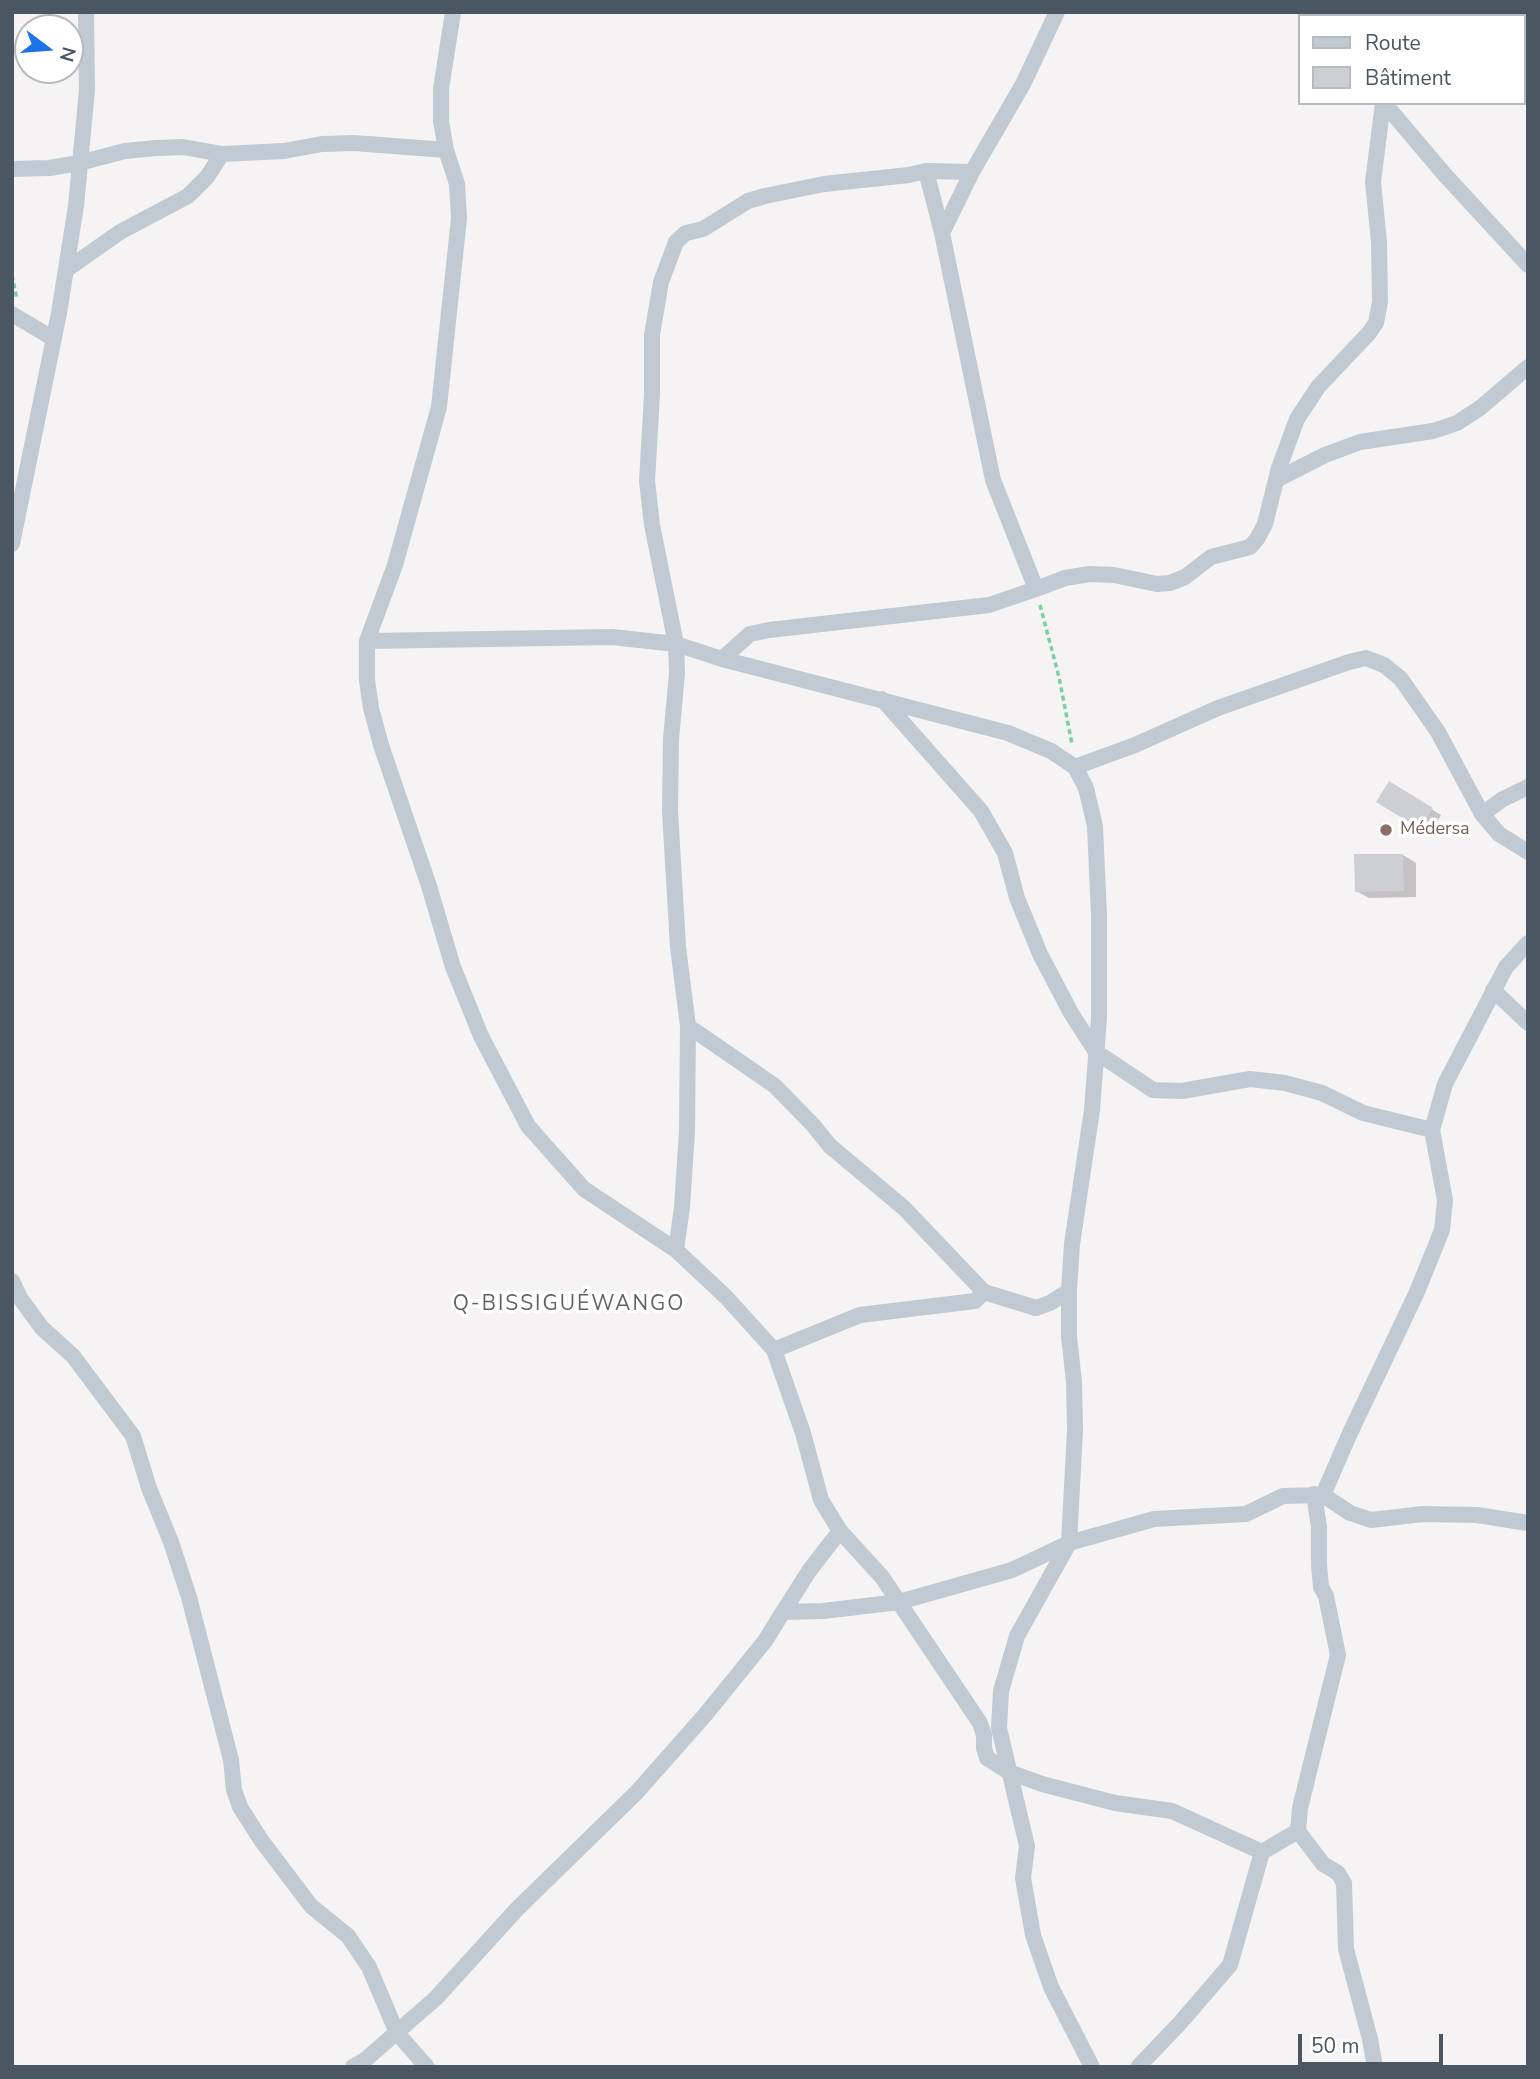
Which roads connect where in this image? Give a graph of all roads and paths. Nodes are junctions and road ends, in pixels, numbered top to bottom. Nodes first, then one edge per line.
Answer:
1 (86, 12) edge
2 (453, 12) edge
3 (1057, 12) edge
4 (1383, 105) edge
5 (1385, 105) edge
6 (446, 150) junction
7 (222, 154) junction
8 (79, 163) junction
9 (12, 169) edge
10 (926, 171) junction
11 (972, 172) junction
12 (942, 233) junction
13 (1528, 265) edge
14 (66, 270) junction
15 (12, 314) edge
16 (54, 339) junction
17 (1528, 367) edge
18 (1276, 480) junction
19 (12, 544) edge
20 (1036, 589) junction
21 (367, 641) junction
22 (676, 644) junction
23 (722, 659) junction
24 (882, 699) junction
25 (1075, 767) junction
26 (1528, 787) edge
27 (1482, 814) junction
28 (1528, 852) edge
29 (1528, 943) edge
30 (1493, 990) junction
31 (1528, 1023) edge
32 (688, 1026) junction
33 (1096, 1052) junction
34 (1432, 1130) junction
35 (676, 1250) junction
36 (12, 1281) edge
37 (1069, 1291) junction
38 (984, 1292) junction
39 (774, 1350) junction
40 (1319, 1494) junction
41 (1528, 1523) edge
42 (840, 1531) junction
43 (1069, 1543) junction
44 (899, 1602) junction
45 (783, 1612) junction
46 (1009, 1772) junction
47 (1298, 1830) junction
48 (1262, 1852) junction
49 (397, 2033) junction
50 (353, 2067) edge
51 (427, 2067) edge
52 (1092, 2067) edge
53 (1138, 2067) edge
54 (1375, 2067) edge

1 - 8 street
2 - 6 street
3 - 11 street
4 - 18 street
5 - 13 street
6 - 7 street
6 - 21 street
7 - 8 street
7 - 14 street
8 - 9 street
8 - 14 street
10 - 11 street
10 - 12 street
10 - 22 street
11 - 12 street
12 - 20 street
14 - 16 street
15 - 16 street
16 - 19 street
17 - 18 street
18 - 20 street
20 - 23 street
20 - 25 path
21 - 22 street
21 - 35 street
22 - 23 street
22 - 32 street
23 - 24 street
24 - 25 street
24 - 33 street
25 - 27 street
25 - 33 street
26 - 27 street
27 - 28 street
29 - 30 street
30 - 31 street
30 - 34 street
32 - 35 street
32 - 38 street
33 - 34 street
33 - 37 street
34 - 40 street
35 - 39 street
36 - 49 street
37 - 38 street
37 - 43 street
38 - 39 street
39 - 42 street
40 - 41 street
40 - 43 street
40 - 47 street
42 - 44 street
42 - 45 street
43 - 44 street
43 - 46 street
44 - 45 street
44 - 46 street
45 - 49 street
46 - 48 street
46 - 52 street
47 - 48 street
47 - 54 street
48 - 53 street
49 - 50 street
49 - 51 street

